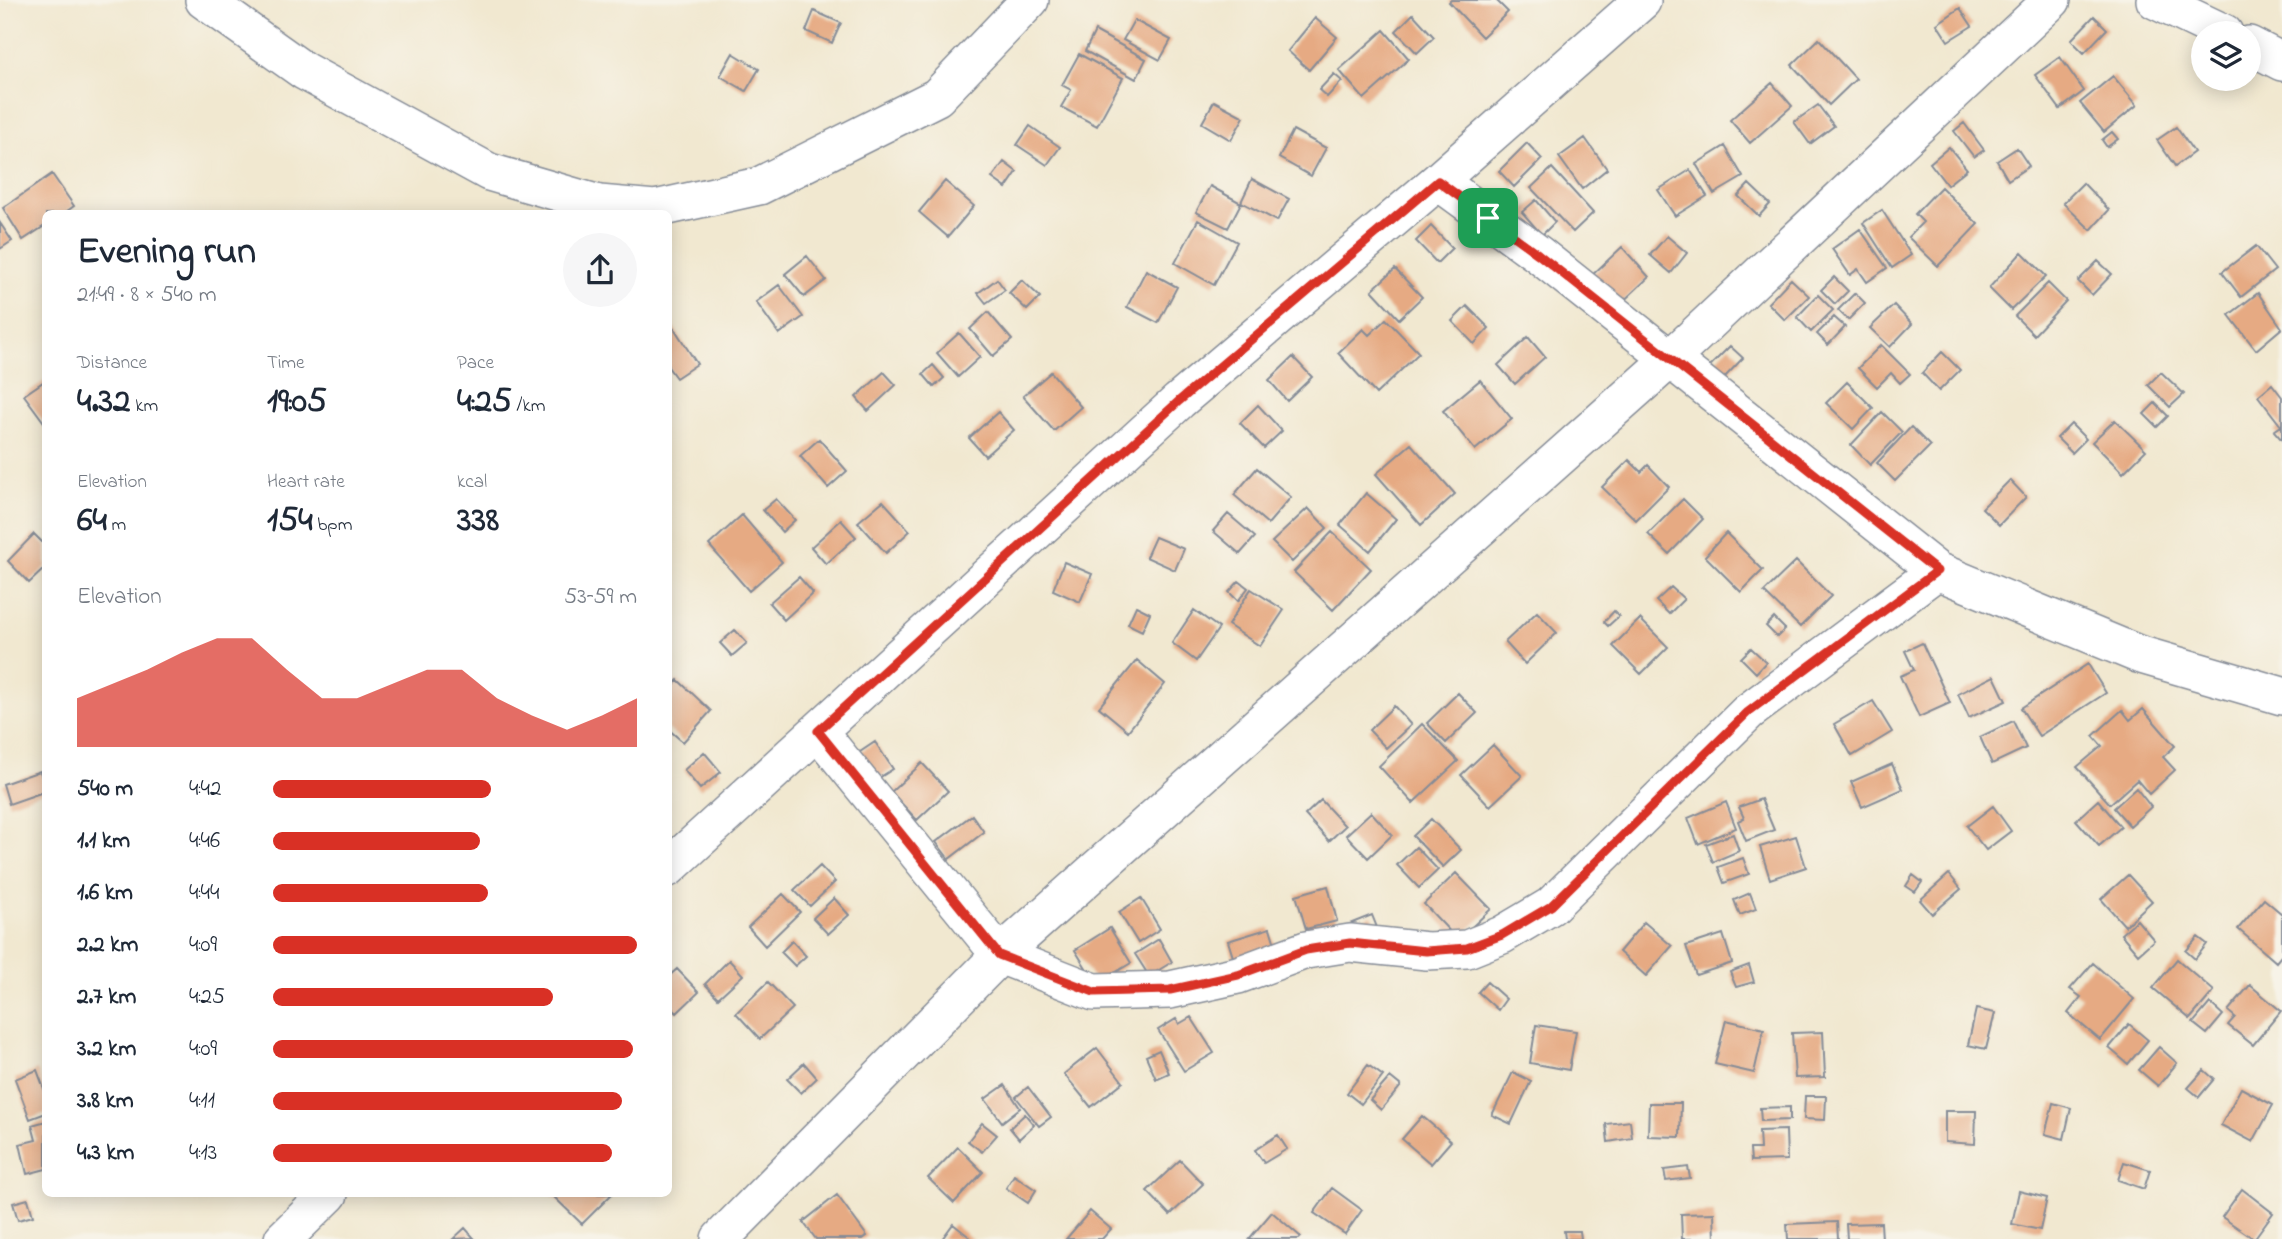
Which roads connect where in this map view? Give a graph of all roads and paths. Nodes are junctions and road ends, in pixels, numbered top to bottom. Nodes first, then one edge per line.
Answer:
1 (204, 0) edge
2 (1030, 0) edge
3 (2052, 0) edge
4 (2155, 0) edge
5 (1642, 1) edge
6 (2199, 21) edge
7 (2261, 52) edge
8 (2282, 62) edge
9 (1438, 181) junction
10 (1670, 359) junction
11 (1937, 571) junction
12 (2282, 696) edge
13 (818, 731) junction
14 (672, 864) edge
15 (999, 955) junction
16 (325, 1197) edge
17 (283, 1239) edge
18 (720, 1239) edge

1 - 2 street
3 - 10 street
4 - 6 street
5 - 9 street
7 - 8 street
9 - 10 street
9 - 13 street
10 - 11 street
10 - 15 street
11 - 12 street
11 - 15 street
13 - 14 street
13 - 15 street
15 - 18 street
16 - 17 street

